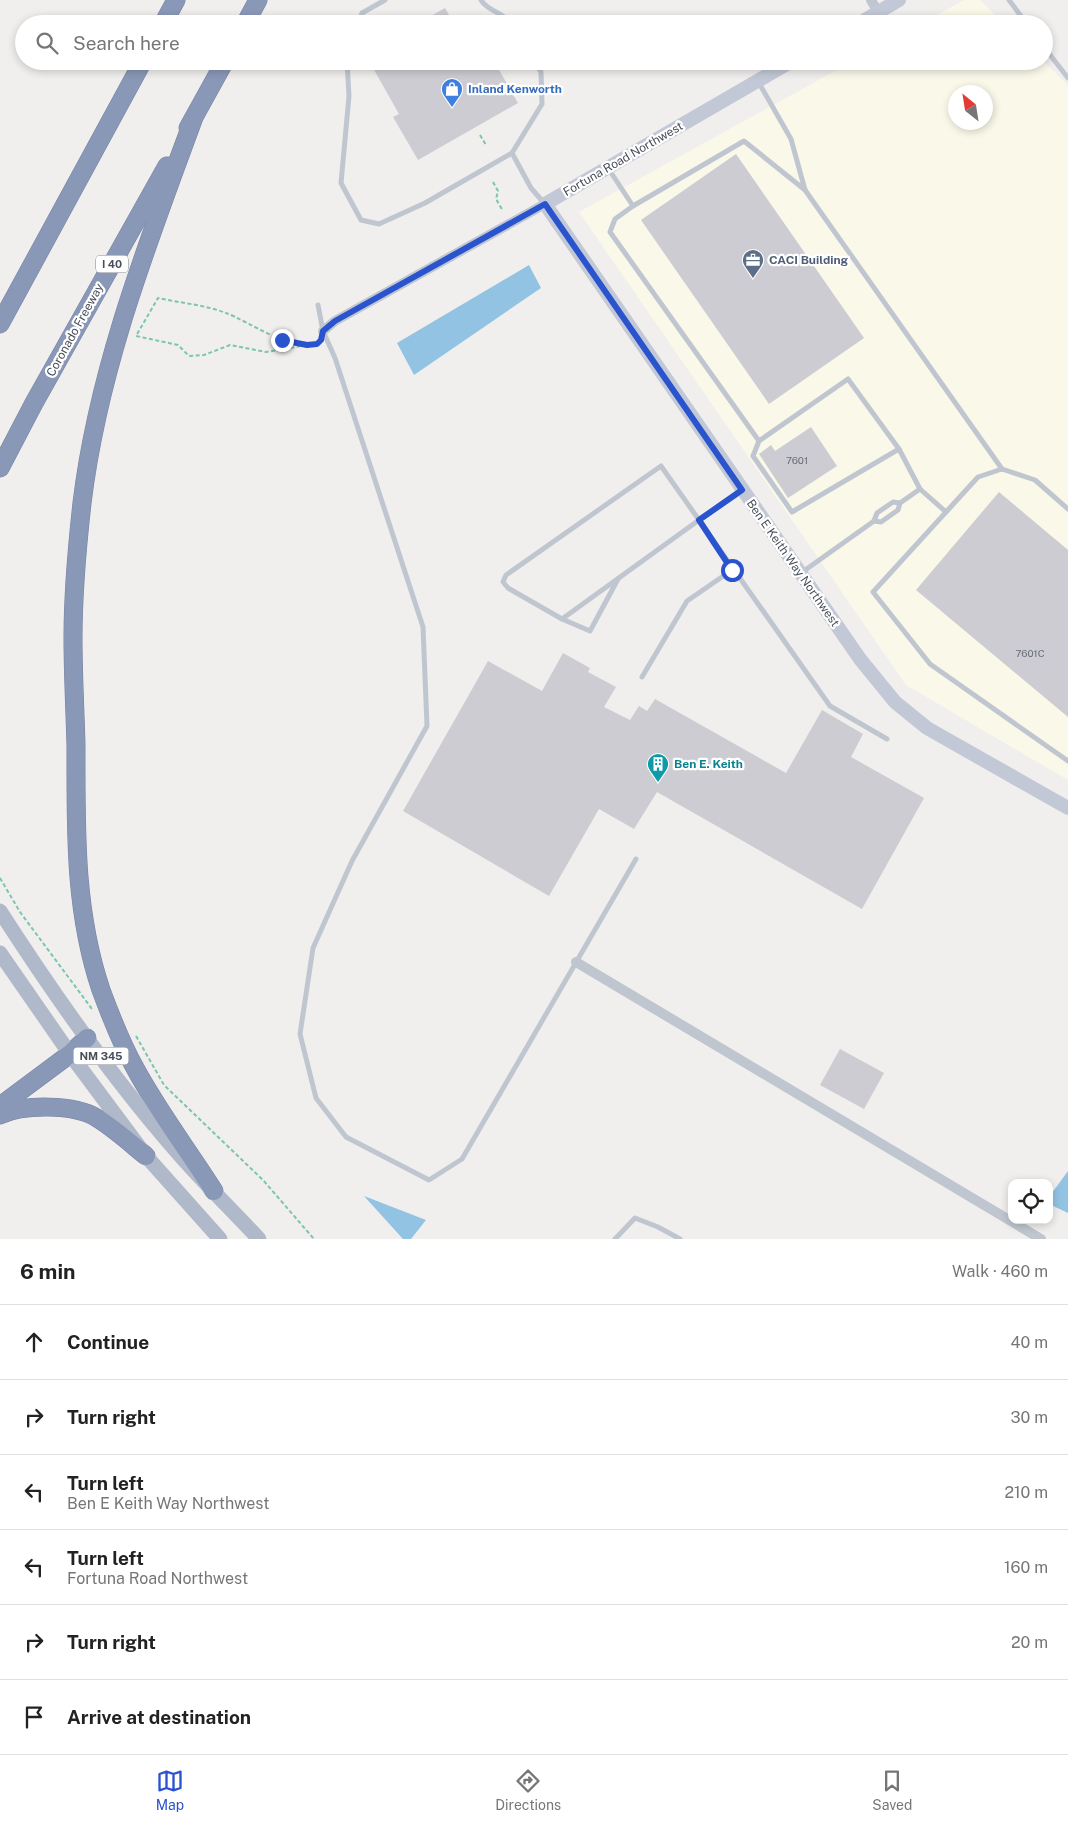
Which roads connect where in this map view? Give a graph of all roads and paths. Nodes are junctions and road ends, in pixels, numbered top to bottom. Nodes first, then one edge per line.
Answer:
1 (176, 0) edge
2 (258, 0) edge
3 (384, 0) edge
4 (481, 0) edge
5 (899, 0) edge
6 (1008, 0) edge
7 (875, 6) edge
8 (168, 15) edge
9 (250, 15) edge
10 (361, 15) edge
11 (499, 15) edge
12 (1020, 15) edge
13 (1053, 59) edge
14 (138, 70) edge
15 (220, 70) edge
16 (348, 70) edge
17 (540, 70) edge
18 (777, 70) edge
19 (1068, 78) edge
20 (758, 81) junction
21 (193, 120) junction
22 (480, 135) dead end
23 (486, 145) dead end
24 (512, 153) junction
25 (608, 167) junction
26 (493, 182) dead end
27 (805, 190) junction
28 (545, 204) junction
29 (632, 206) junction
30 (503, 211) dead end
31 (318, 305) dead end
32 (0, 324) edge
33 (323, 331) junction
34 (307, 345) junction
35 (759, 441) junction
36 (899, 449) junction
37 (0, 468) edge
38 (1002, 469) junction
39 (920, 488) junction
40 (742, 490) junction
41 (900, 503) junction
42 (1068, 509) edge
43 (946, 512) junction
44 (699, 520) junction
45 (874, 521) junction
46 (732, 570) junction
47 (800, 574) junction
48 (619, 578) junction
49 (562, 619) junction
50 (642, 677) dead end
51 (887, 739) dead end
52 (1068, 761) edge
53 (1068, 808) edge
54 (636, 859) dead end
55 (0, 878) edge
56 (0, 911) edge
57 (0, 953) edge
58 (576, 962) junction
59 (96, 1014) dead end
60 (133, 1030) dead end
61 (87, 1038) junction
62 (70, 1054) junction
63 (0, 1106) edge
64 (0, 1115) edge
65 (146, 1156) junction
66 (214, 1191) junction
67 (220, 1239) edge
68 (259, 1239) edge
69 (314, 1239) edge
70 (615, 1239) edge
71 (680, 1239) edge
72 (1042, 1239) edge

1 - 8 highway
2 - 9 highway
3 - 10 lane
4 - 11 lane
5 - 7 street
6 - 12 lane
13 - 19 lane
14 - 32 highway
15 - 21 highway, Coronado Freeway / I 40
16 - 24 lane
17 - 24 lane
18 - 20 street, Fortuna Road Northwest
20 - 25 street, Fortuna Road Northwest
20 - 27 lane
21 - 37 highway, Coronado Freeway / I 40
21 - 66 highway
22 - 23 path
24 - 28 lane
25 - 28 street, Fortuna Road Northwest
25 - 29 lane
26 - 30 path
27 - 29 lane
27 - 38 lane
28 - 33 street, Fortuna Road Northwest
28 - 40 street, Ben E Keith Way Northwest
29 - 35 lane
31 - 33 lane
33 - 34 path
33 - 58 lane
34 - 34 path
35 - 36 lane
35 - 36 lane
36 - 39 lane
38 - 42 lane
38 - 43 lane
39 - 41 lane
39 - 43 lane
40 - 44 lane
40 - 47 street, Ben E Keith Way Northwest
41 - 45 lane
41 - 45 lane
43 - 52 lane
44 - 46 lane
44 - 48 lane
44 - 49 lane
45 - 47 lane
46 - 50 lane
46 - 51 lane
47 - 53 street, Ben E Keith Way Northwest
48 - 49 lane
48 - 49 lane
54 - 58 lane
55 - 59 path
56 - 61 main road, NM 345
57 - 62 main road, NM 345
58 - 72 street
60 - 69 path
61 - 62 highway
61 - 66 main road, NM 345
62 - 63 highway
62 - 65 main road, NM 345
64 - 65 highway
65 - 67 main road, NM 345
66 - 68 main road, NM 345
70 - 71 lane

